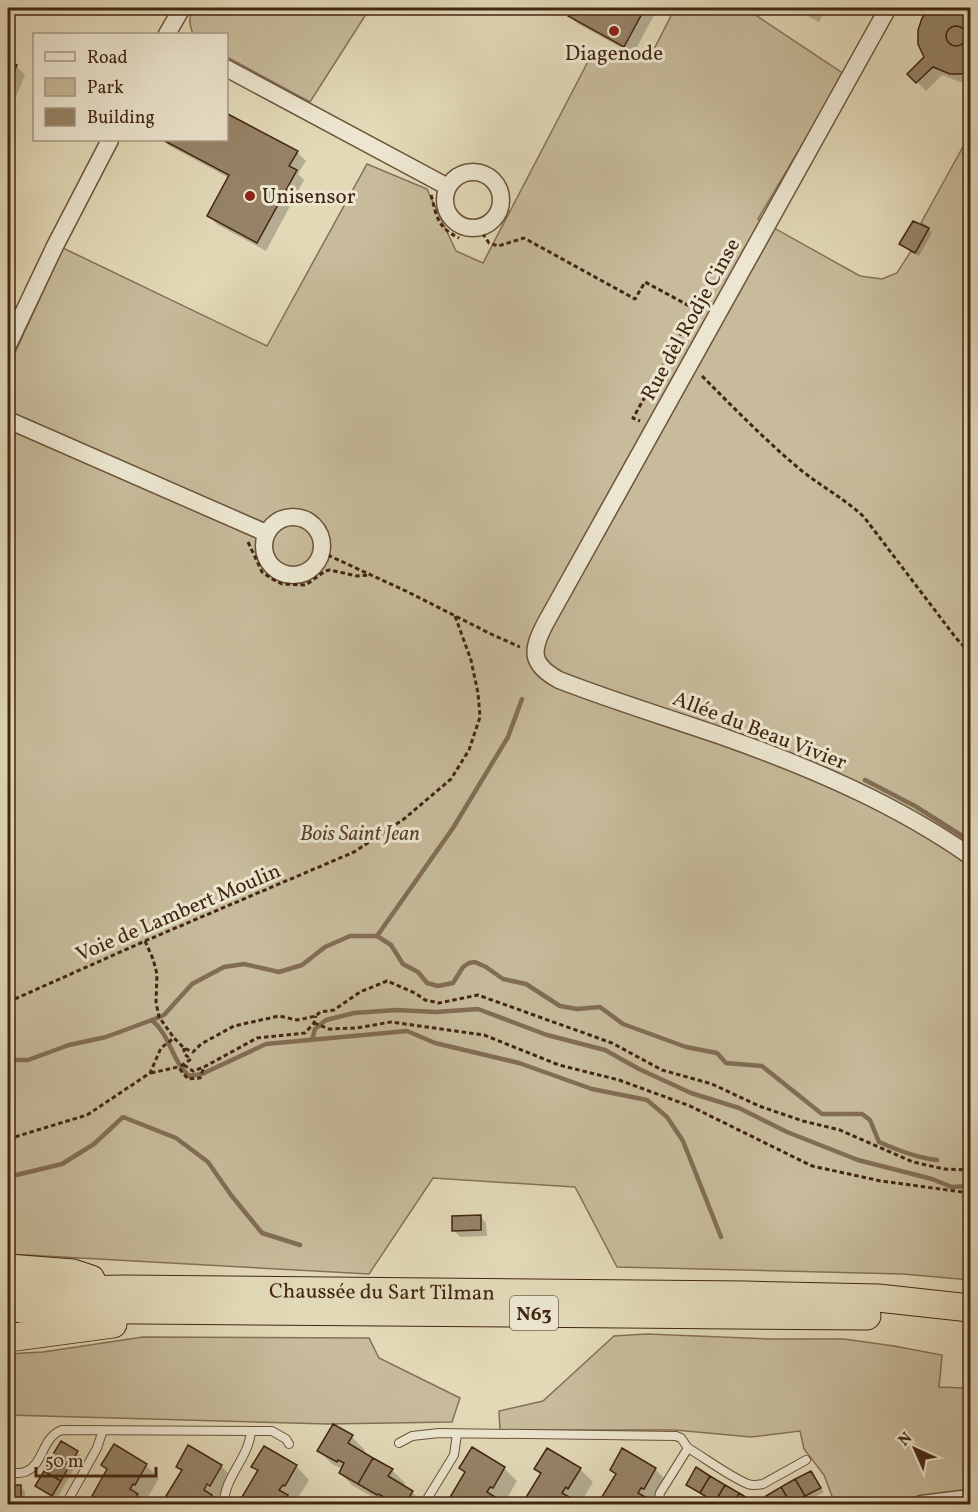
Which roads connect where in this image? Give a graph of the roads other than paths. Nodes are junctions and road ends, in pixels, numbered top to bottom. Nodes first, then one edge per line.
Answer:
1 (182, 8) edge
2 (888, 8) edge
3 (168, 33) edge
4 (228, 69) edge
5 (109, 141) edge
6 (448, 188) junction
7 (8, 345) edge
8 (8, 420) edge
9 (266, 533) junction
10 (535, 653) joint
11 (970, 856) edge
12 (8, 1268) edge
13 (124, 1289) junction
14 (8, 1290) edge
15 (970, 1290) edge
16 (878, 1298) junction
17 (970, 1308) edge
18 (8, 1309) edge
19 (184, 1310) junction
20 (970, 1326) edge
21 (8, 1338) edge
22 (103, 1430) junction
23 (251, 1431) junction
24 (458, 1434) junction
25 (399, 1443) dead end
26 (289, 1444) dead end
27 (688, 1448) junction
28 (806, 1460) dead end
29 (8, 1473) edge
30 (970, 1498) edge
31 (66, 1504) edge
32 (224, 1504) edge
33 (424, 1504) edge
34 (658, 1504) edge
35 (921, 1504) edge

1 - 3 street
2 - 10 street, Rue dèl Rodje Cinse
4 - 6 street
5 - 7 street
6 - 6 street
8 - 9 street
9 - 9 street
10 - 11 street, Allée du Beau Vivier
12 - 13 highway
13 - 14 highway, Chaussée du Sart Tilman / N63
13 - 16 highway, Chaussée du Sart Tilman / N63
15 - 16 highway
16 - 17 highway, Chaussée du Sart Tilman / N63
18 - 19 highway, Chaussée du Sart Tilman / N63
19 - 20 highway, Chaussée du Sart Tilman / N63
19 - 21 highway
22 - 23 lane
22 - 29 lane
22 - 31 lane
23 - 26 lane
23 - 32 lane
24 - 25 lane
24 - 27 lane
24 - 33 lane
27 - 28 lane
27 - 34 lane
30 - 35 street

